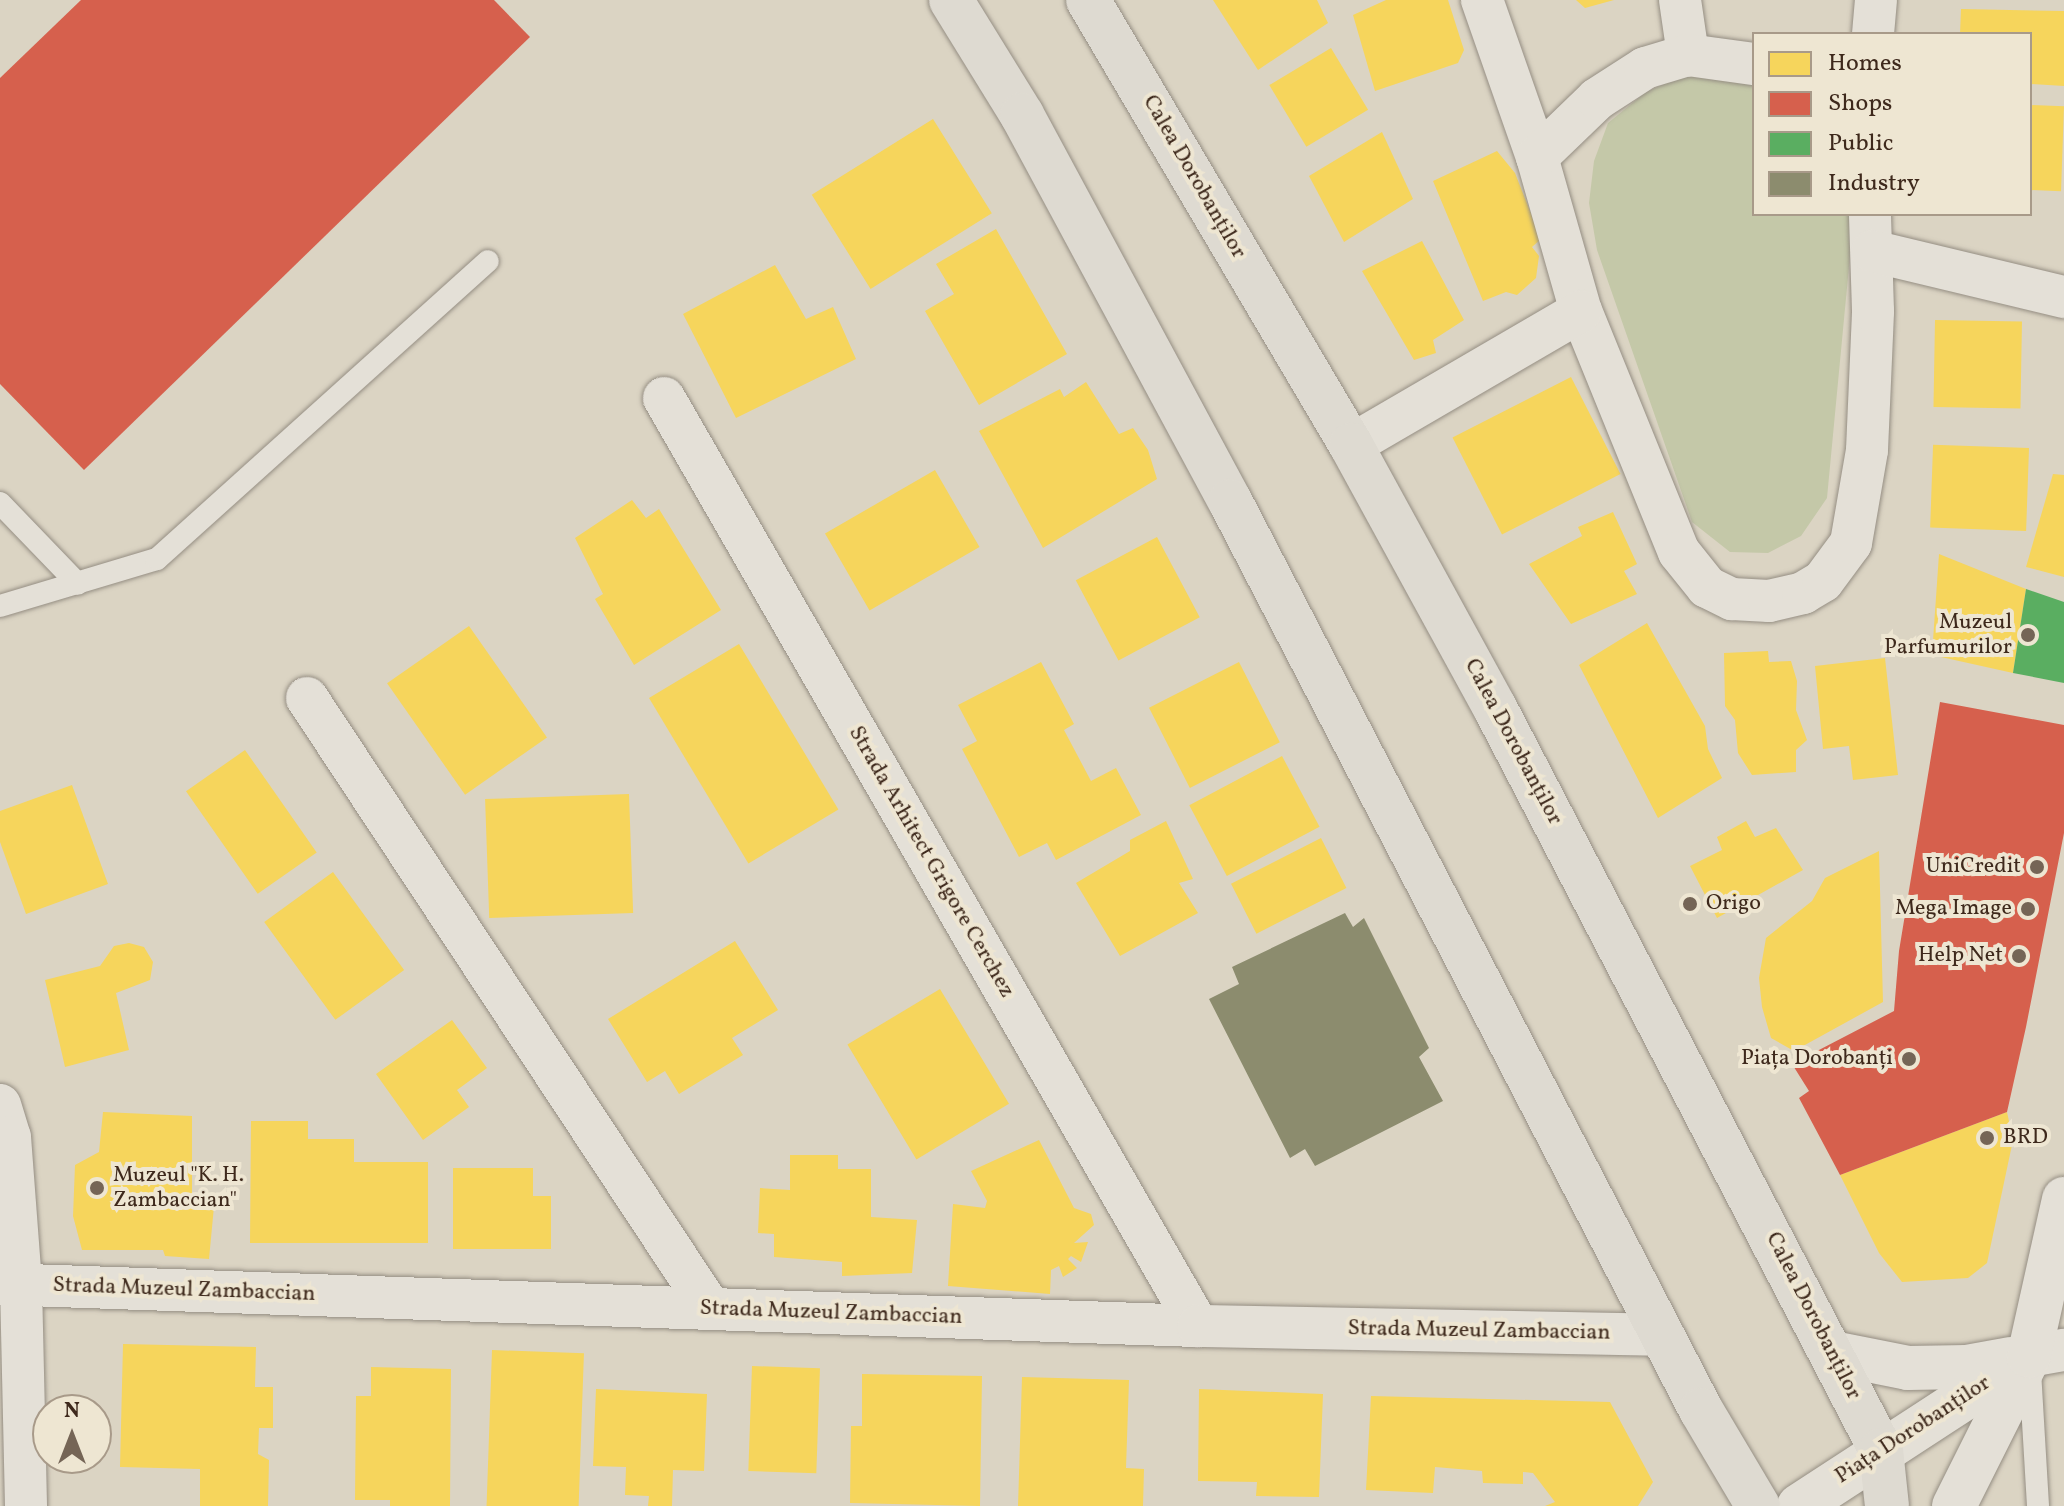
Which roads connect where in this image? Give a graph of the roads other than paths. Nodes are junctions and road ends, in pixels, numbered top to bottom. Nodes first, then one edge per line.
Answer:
1 (951, 0) edge
2 (1088, 0) edge
3 (1482, 0) edge
4 (1680, 0) edge
5 (1876, 0) edge
6 (1873, 32) edge
7 (1688, 55) junction
8 (1752, 64) edge
9 (1537, 157) junction
10 (1871, 232) edge
11 (488, 261) dead end
12 (2064, 297) edge
13 (1581, 311) junction
14 (664, 398) dead end
15 (1351, 445) junction
16 (0, 503) edge
17 (78, 584) junction
18 (0, 606) edge
19 (307, 698) dead end
20 (0, 1105) edge
21 (2064, 1199) edge
22 (10, 1284) edge
23 (710, 1308) junction
24 (1198, 1326) junction
25 (1663, 1335) junction
26 (1833, 1353) junction
27 (2046, 1353) edge
28 (1881, 1450) junction
29 (26, 1506) edge
30 (1758, 1506) edge
31 (1799, 1506) edge
32 (1887, 1506) edge
33 (1954, 1506) edge
34 (2038, 1506) edge

1 - 25 main road
2 - 15 main road, Calea Dorobanților
3 - 9 street
4 - 7 street
5 - 6 street
7 - 8 street
7 - 9 street
9 - 13 street
10 - 12 street
10 - 13 street
11 - 17 lane
13 - 15 street
14 - 24 street, Strada Arhitect Grigore Cerchez
15 - 26 main road, Calea Dorobanților
16 - 17 lane
17 - 18 lane
19 - 23 street
20 - 22 street
21 - 27 street
22 - 23 street, Strada Muzeul Zambaccian
22 - 29 street
23 - 24 street, Strada Muzeul Zambaccian
24 - 25 street, Strada Muzeul Zambaccian
25 - 30 main road
26 - 27 street
26 - 28 main road, Calea Dorobanților
27 - 28 street, Piața Dorobanților
27 - 33 street
27 - 34 lane
28 - 31 street, Piața Dorobanților
28 - 32 main road, Calea Dorobanților

